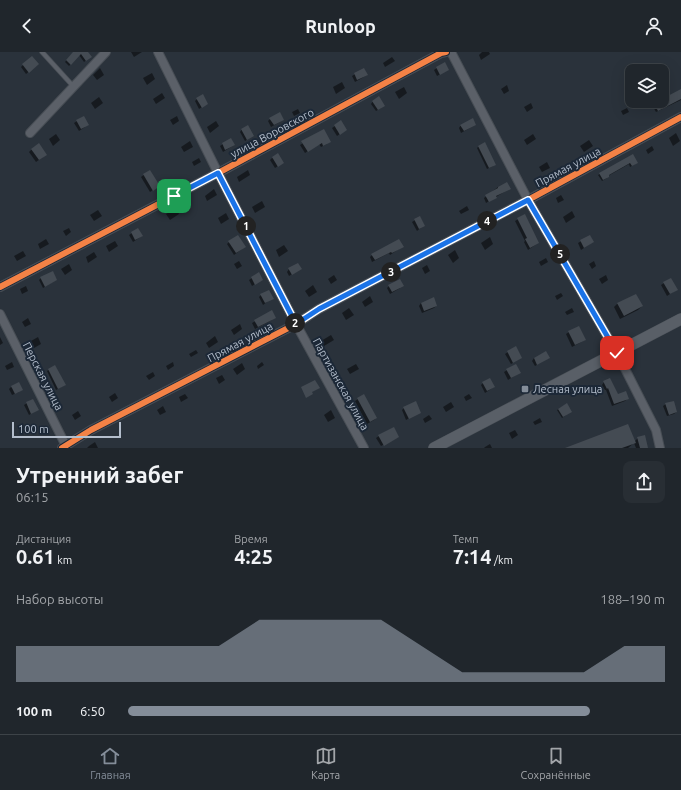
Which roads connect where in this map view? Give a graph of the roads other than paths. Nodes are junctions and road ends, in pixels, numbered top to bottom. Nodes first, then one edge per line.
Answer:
1 (42, 52) edge
2 (106, 52) edge
3 (158, 52) edge
4 (446, 52) edge
5 (451, 52) edge
6 (74, 86) junction
7 (681, 118) edge
8 (30, 133) dead end
9 (218, 173) junction
10 (528, 200) junction
11 (0, 287) edge
12 (0, 314) edge
13 (681, 319) edge
14 (296, 324) junction
15 (617, 353) junction
16 (65, 447) edge
17 (364, 448) edge
18 (434, 448) edge
19 (660, 448) edge

1 - 6 lane
2 - 6 street
3 - 9 street, Партизанская улица
4 - 9 street, улица Воровского
5 - 10 street
6 - 8 street
7 - 10 street, Прямая улица
9 - 11 street, улица Воровского
9 - 14 street, Партизанская улица
10 - 14 street, Прямая улица
10 - 15 street
12 - 16 street, Перская улица
13 - 15 street
14 - 16 street, Прямая улица
14 - 17 street, Партизанская улица
15 - 18 street
15 - 19 street

